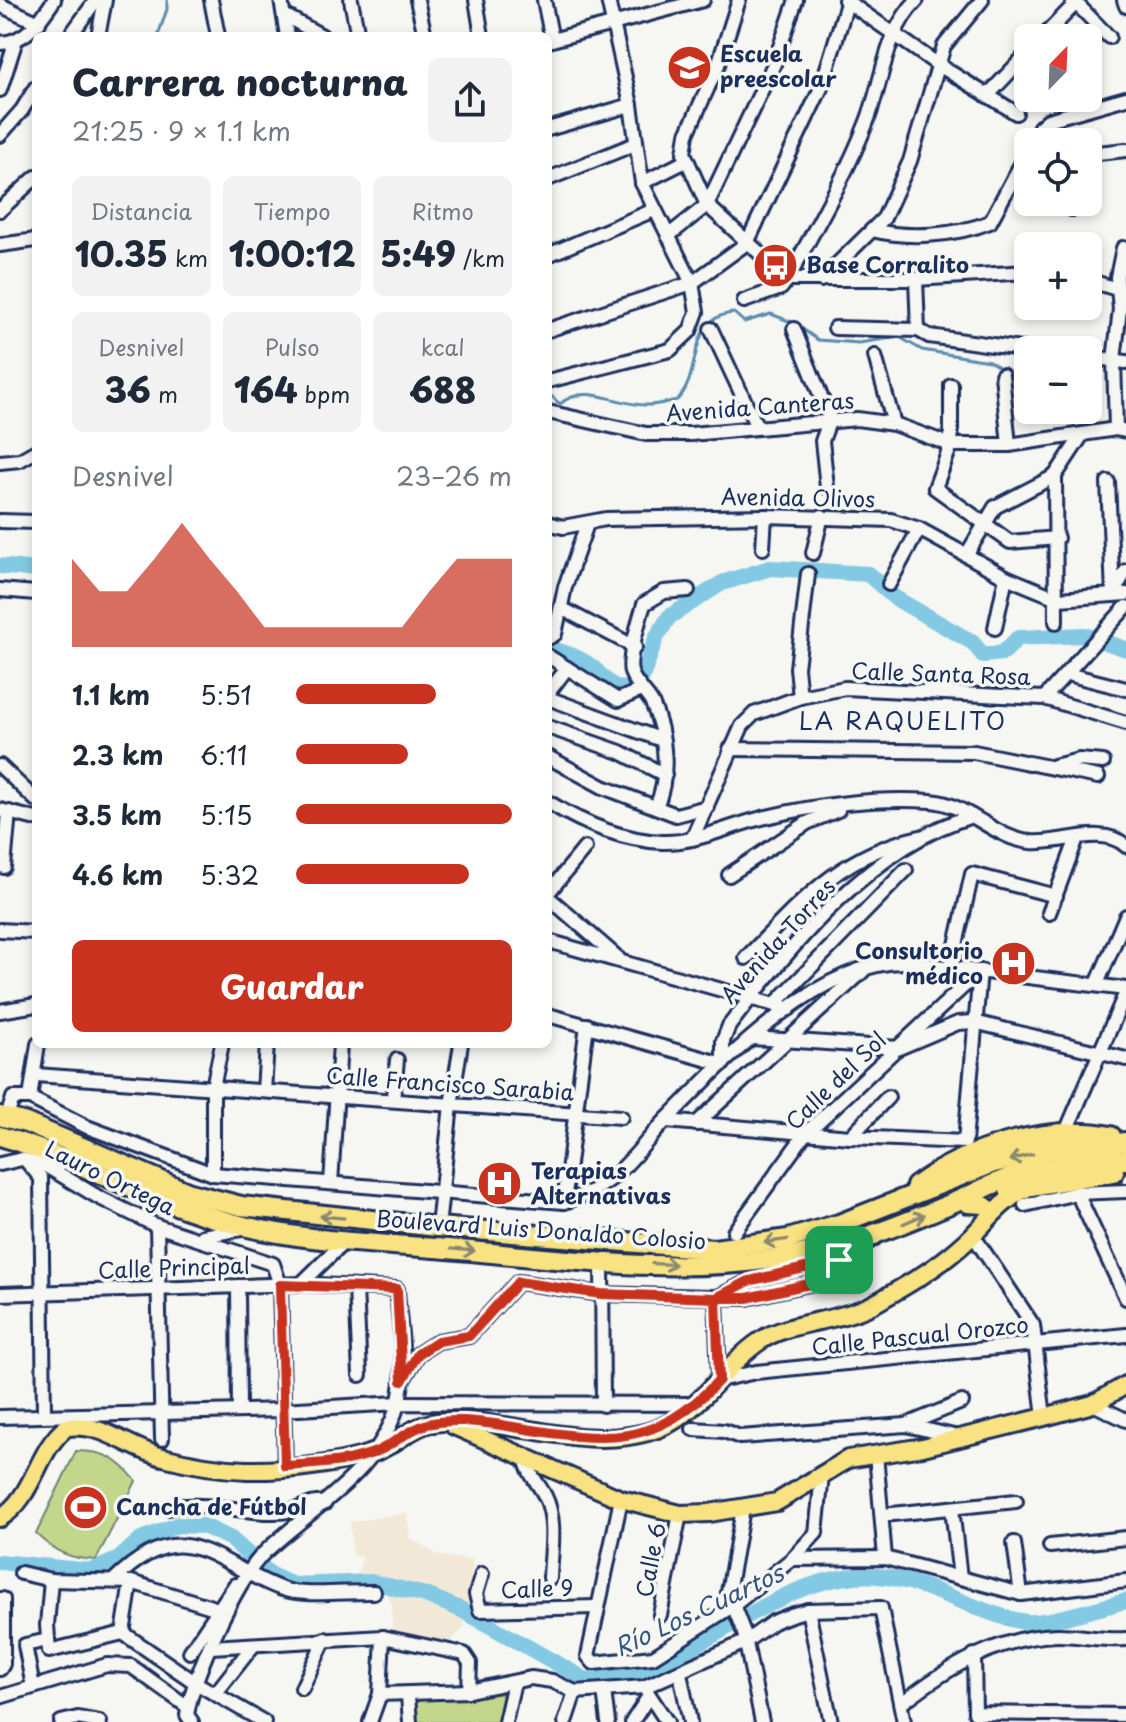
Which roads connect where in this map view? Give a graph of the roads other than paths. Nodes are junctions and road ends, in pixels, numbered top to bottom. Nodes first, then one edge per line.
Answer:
1 (54, 0) edge
2 (96, 0) edge
3 (105, 0) edge
4 (211, 0) edge
5 (281, 0) edge
6 (351, 0) edge
7 (417, 0) edge
8 (476, 0) edge
9 (544, 0) edge
10 (608, 0) edge
11 (703, 0) edge
12 (796, 0) edge
13 (847, 0) edge
14 (917, 0) edge
15 (982, 0) edge
16 (1124, 0) edge
17 (1074, 1) edge
18 (735, 4) edge
19 (0, 5) edge
20 (1126, 6) edge
21 (284, 15) junction
22 (39, 23) junction
23 (612, 23) junction
24 (1054, 24) edge
25 (73, 32) edge
26 (99, 32) edge
27 (217, 32) edge
28 (286, 32) edge
29 (315, 32) edge
30 (357, 32) edge
31 (424, 32) edge
32 (481, 32) edge
33 (549, 32) edge
34 (893, 33) junction
35 (1109, 37) dead end
36 (552, 39) edge
37 (0, 43) edge
38 (15, 43) junction
39 (937, 64) junction
40 (1014, 68) edge
41 (0, 90) edge
42 (32, 94) edge
43 (987, 96) junction
44 (1126, 98) edge
45 (631, 105) junction
46 (1016, 113) dead end
47 (1040, 127) edge
48 (552, 128) edge
49 (0, 135) edge
50 (635, 144) junction
51 (1126, 150) edge
52 (1102, 153) edge
53 (686, 161) junction
54 (552, 177) edge
55 (32, 181) edge
56 (1014, 181) edge
57 (642, 183) junction
58 (707, 205) junction
59 (0, 210) edge
60 (654, 210) junction
61 (872, 230) junction
62 (668, 236) junction
63 (32, 241) edge
64 (747, 243) junction
65 (0, 245) edge
66 (1126, 249) edge
67 (552, 253) edge
68 (1014, 273) edge
69 (788, 279) junction
70 (916, 279) junction
71 (821, 280) junction
72 (692, 283) junction
73 (1102, 284) edge
74 (1123, 291) edge
75 (744, 301) dead end
76 (835, 328) dead end
77 (552, 329) edge
78 (711, 329) dead end
79 (794, 329) dead end
80 (918, 330) junction
81 (1014, 348) edge
82 (875, 356) dead end
83 (1120, 361) edge
84 (1002, 375) dead end
85 (552, 380) edge
86 (951, 385) dead end
87 (552, 413) edge
88 (830, 419) junction
89 (894, 424) junction
90 (757, 427) junction
91 (1121, 430) edge
92 (1082, 435) junction
93 (951, 445) junction
94 (1009, 445) junction
95 (32, 453) edge
96 (0, 462) edge
97 (1055, 476) junction
98 (1108, 482) dead end
99 (827, 487) dead end
100 (765, 516) junction
101 (822, 516) junction
102 (0, 521) edge
103 (32, 522) edge
104 (987, 523) junction
105 (552, 524) edge
106 (587, 524) junction
107 (919, 529) junction
108 (1057, 538) junction
109 (763, 548) dead end
110 (813, 553) dead end
111 (967, 554) junction
112 (1126, 571) edge
113 (808, 574) dead end
114 (1006, 577) junction
115 (889, 584) dead end
116 (0, 590) edge
117 (32, 590) edge
118 (688, 590) dead end
119 (1119, 593) edge
120 (1059, 599) junction
121 (1126, 607) edge
122 (561, 608) junction
123 (1056, 622) dead end
124 (995, 628) dead end
125 (552, 636) edge
126 (635, 647) junction
127 (552, 659) edge
128 (567, 668) junction
129 (1067, 674) junction
130 (1126, 689) edge
131 (552, 690) edge
132 (645, 695) junction
133 (800, 697) junction
134 (552, 698) edge
135 (1044, 698) junction
136 (1126, 723) edge
137 (552, 728) edge
138 (662, 740) junction
139 (730, 749) junction
140 (552, 759) edge
141 (1103, 762) dead end
142 (0, 766) edge
143 (1043, 766) junction
144 (665, 775) junction
145 (1098, 777) dead end
146 (32, 796) edge
147 (856, 803) junction
148 (552, 804) edge
149 (656, 807) junction
150 (707, 807) junction
151 (5, 811) edge
152 (972, 816) junction
153 (32, 818) edge
154 (924, 836) junction
155 (1077, 838) junction
156 (692, 839) junction
157 (1126, 846) edge
158 (585, 848) dead end
159 (4, 867) dead end
160 (906, 870) dead end
161 (729, 875) dead end
162 (552, 890) edge
163 (1056, 896) junction
164 (552, 899) edge
165 (1049, 913) dead end
166 (1126, 916) edge
167 (0, 930) edge
168 (32, 932) edge
169 (552, 942) edge
170 (746, 958) dead end
171 (623, 961) junction
172 (868, 966) junction
173 (951, 967) junction
174 (980, 971) junction
175 (1097, 984) junction
176 (1126, 990) edge
177 (752, 996) junction
178 (776, 1003) junction
179 (32, 1006) edge
180 (789, 1009) junction
181 (0, 1011) edge
182 (552, 1016) edge
183 (974, 1022) junction
184 (1120, 1022) edge
185 (587, 1025) junction
186 (752, 1038) junction
187 (786, 1042) junction
188 (38, 1048) edge
189 (221, 1048) edge
190 (267, 1048) edge
191 (340, 1048) edge
192 (460, 1048) edge
193 (899, 1048) junction
194 (1100, 1053) junction
195 (1126, 1059) edge
196 (397, 1060) dead end
197 (723, 1064) junction
198 (36, 1075) junction
199 (213, 1087) junction
200 (264, 1091) junction
201 (6, 1096) edge
202 (338, 1096) junction
203 (888, 1097) dead end
204 (30, 1098) junction
205 (393, 1100) junction
206 (451, 1105) junction
207 (576, 1113) junction
208 (3, 1117) edge
209 (621, 1117) dead end
210 (666, 1121) junction
211 (696, 1124) junction
212 (805, 1134) junction
213 (1065, 1134) junction
214 (0, 1136) edge
215 (850, 1137) junction
216 (1126, 1141) edge
217 (22, 1159) junction
218 (1126, 1160) edge
219 (0, 1164) edge
220 (46, 1166) junction
221 (85, 1167) junction
222 (1126, 1170) edge
223 (213, 1174) junction
224 (331, 1183) junction
225 (1034, 1184) junction
226 (441, 1193) junction
227 (1077, 1193) junction
228 (1123, 1193) edge
229 (900, 1200) junction
230 (564, 1202) junction
231 (958, 1204) junction
232 (1025, 1205) dead end
233 (992, 1211) junction
234 (157, 1226) junction
235 (251, 1227) junction
236 (438, 1227) junction
237 (734, 1232) dead end
238 (881, 1233) junction
239 (973, 1235) junction
240 (192, 1237) junction
241 (346, 1240) junction
242 (602, 1262) junction
243 (301, 1284) junction
244 (280, 1285) junction
245 (238, 1286) junction
246 (356, 1287) junction
247 (158, 1289) junction
248 (40, 1293) junction
249 (0, 1294) edge
250 (601, 1294) junction
251 (716, 1298) junction
252 (1126, 1298) edge
253 (1126, 1335) edge
254 (1036, 1344) junction
255 (360, 1375) dead end
256 (719, 1380) junction
257 (402, 1381) junction
258 (1126, 1385) edge
259 (962, 1402) dead end
260 (398, 1403) junction
261 (434, 1403) junction
262 (697, 1404) junction
263 (1093, 1404) junction
264 (603, 1405) junction
265 (282, 1410) junction
266 (239, 1411) junction
267 (161, 1413) junction
268 (44, 1414) junction
269 (0, 1417) edge
270 (1044, 1417) junction
271 (66, 1420) junction
272 (1126, 1420) edge
273 (445, 1423) junction
274 (906, 1425) junction
275 (693, 1429) dead end
276 (961, 1437) junction
277 (162, 1439) dead end
278 (378, 1451) junction
279 (876, 1454) junction
280 (525, 1457) junction
281 (285, 1466) junction
282 (822, 1475) junction
283 (621, 1499) junction
284 (1016, 1501) dead end
285 (325, 1503) junction
286 (168, 1508) dead end
287 (952, 1508) junction
288 (743, 1509) junction
289 (680, 1514) junction
290 (883, 1515) junction
291 (0, 1518) edge
292 (1126, 1538) edge
293 (1014, 1543) dead end
294 (1050, 1546) dead end
295 (885, 1558) junction
296 (792, 1559) junction
297 (249, 1572) junction
298 (21, 1573) dead end
299 (482, 1574) dead end
300 (550, 1578) dead end
301 (960, 1578) junction
302 (51, 1580) junction
303 (113, 1581) junction
304 (1126, 1581) edge
305 (131, 1582) junction
306 (374, 1592) dead end
307 (1021, 1594) junction
308 (0, 1599) edge
309 (596, 1607) junction
310 (218, 1609) junction
311 (735, 1609) junction
312 (808, 1610) junction
313 (660, 1615) dead end
314 (123, 1633) junction
315 (383, 1637) junction
316 (744, 1638) junction
317 (325, 1639) junction
318 (1126, 1639) edge
319 (48, 1645) junction
320 (211, 1647) junction
321 (252, 1647) junction
322 (190, 1652) dead end
323 (974, 1655) junction
324 (0, 1669) edge
325 (680, 1673) junction
326 (514, 1682) junction
327 (196, 1683) junction
328 (33, 1687) junction
329 (302, 1688) dead end
330 (469, 1691) junction
331 (604, 1691) junction
332 (575, 1692) junction
333 (646, 1692) junction
334 (215, 1694) junction
335 (380, 1694) junction
336 (408, 1696) junction
337 (0, 1697) edge
338 (902, 1703) junction
339 (188, 1707) junction
340 (1126, 1719) edge
341 (61, 1722) edge
342 (100, 1722) edge
343 (192, 1722) edge
344 (264, 1722) edge
345 (370, 1722) edge
346 (410, 1722) edge
347 (505, 1722) edge
348 (565, 1722) edge
349 (608, 1722) edge
350 (632, 1722) edge
351 (667, 1722) edge
352 (690, 1722) edge
353 (762, 1722) edge
354 (831, 1722) edge
355 (904, 1722) edge

1 - 22 street
2 - 25 street
3 - 26 street
4 - 27 street
5 - 21 street
6 - 30 street
7 - 31 street
8 - 32 street
9 - 33 street
10 - 23 street
11 - 23 street
12 - 58 street
13 - 34 street
13 - 64 street
14 - 34 street
15 - 39 street
16 - 20 street
17 - 24 street
17 - 35 street
18 - 53 street
19 - 22 street
21 - 28 street
21 - 29 street
22 - 38 street
23 - 36 street
23 - 45 street
34 - 39 street
34 - 69 street
37 - 38 street
38 - 41 street
39 - 43 street
39 - 61 street
40 - 43 street
42 - 49 street
43 - 46 street
44 - 47 street
45 - 48 street
45 - 50 street
50 - 54 street
50 - 57 street
51 - 52 street
53 - 57 street
53 - 58 street
55 - 59 street
56 - 61 street
57 - 60 street
58 - 62 street
58 - 64 street
60 - 62 street
60 - 67 street
61 - 71 street
62 - 72 street
63 - 65 street
64 - 69 street
64 - 72 street
66 - 74 street
68 - 70 street
69 - 71 street
69 - 75 street
70 - 71 street
70 - 80 street
72 - 77 street
72 - 85 street
73 - 74 street
74 - 83 street
76 - 80 street
78 - 90 street
79 - 88 street
80 - 81 street
82 - 89 street
83 - 91 street
84 - 94 street
86 - 93 street
87 - 90 street, Avenida Canteras
88 - 89 street, Avenida Canteras
88 - 90 street, Avenida Canteras
88 - 99 street
89 - 93 street, Avenida Canteras
91 - 92 street, Avenida Canteras
92 - 94 street, Avenida Canteras
92 - 97 street
93 - 94 street, Avenida Canteras
93 - 104 street
95 - 96 street
97 - 104 street
97 - 108 street
98 - 119 street
100 - 101 street, Avenida Olivos
100 - 106 street, Avenida Olivos
100 - 109 street
101 - 107 street, Avenida Olivos
101 - 110 street
102 - 103 street
104 - 108 street
104 - 111 street
105 - 106 street, Avenida Olivos
106 - 122 street
107 - 111 street, Avenida Olivos
107 - 115 street
108 - 120 street
111 - 114 street, Avenida Olivos
112 - 119 street
113 - 133 street
114 - 120 street, Avenida Olivos
114 - 124 street
116 - 117 street
118 - 126 street
119 - 120 street, Avenida Olivos
120 - 123 street
121 - 129 street
122 - 125 street
122 - 126 street
126 - 132 street
127 - 128 street
128 - 131 street
128 - 132 street
129 - 130 street
129 - 135 street
132 - 138 street
133 - 135 street, Calle Santa Rosa
133 - 139 street, Calle Santa Rosa
134 - 138 street
135 - 136 street, Calle Santa Rosa
137 - 144 street
138 - 144 street
139 - 143 street
139 - 150 street, Calle Santa Rosa
140 - 149 street
141 - 143 street
142 - 146 street
143 - 145 street
144 - 149 street
147 - 152 street
147 - 156 street
147 - 161 street
148 - 156 street
149 - 150 street
150 - 156 street, Calle Santa Rosa
151 - 153 street
151 - 159 street
152 - 154 street, Avenida Torres
152 - 155 street
154 - 170 street
154 - 177 street, Avenida Torres
155 - 157 street
155 - 163 street
158 - 162 street
160 - 178 street
163 - 165 street
163 - 173 street
164 - 171 street
166 - 175 street
167 - 168 street
169 - 171 street
171 - 177 street
172 - 173 street
172 - 180 street
172 - 187 street
173 - 174 street
174 - 175 street
174 - 183 street
174 - 193 street, Calle del Sol
175 - 176 street
176 - 184 street
177 - 178 street
177 - 197 street, Avenida Torres
178 - 180 street
179 - 181 street
180 - 186 street
182 - 185 street
183 - 193 street
183 - 194 street
183 - 215 street
184 - 194 street
185 - 197 street
185 - 207 street
186 - 187 street
186 - 197 street
187 - 193 street
187 - 211 street
188 - 198 street
189 - 199 street
190 - 200 street
191 - 202 street
192 - 206 street
193 - 212 street, Calle del Sol
194 - 195 street
194 - 213 street
196 - 205 street
197 - 210 street
198 - 199 street, Calle Francisco Sarabia
198 - 204 street
199 - 200 street, Calle Francisco Sarabia
199 - 223 street
200 - 202 street, Calle Francisco Sarabia
201 - 204 street
201 - 208 street
202 - 205 street, Calle Francisco Sarabia
202 - 224 street
203 - 215 street
204 - 223 street
205 - 206 street, Calle Francisco Sarabia
206 - 207 street, Calle Francisco Sarabia
206 - 226 street
207 - 209 street, Calle Francisco Sarabia
207 - 230 street
236 -> 208 highway, Boulevard Luis Donaldo Colosio
210 - 211 street
210 - 230 street
211 - 212 street
212 - 215 street
212 - 237 street, Calle del Sol
213 - 216 highway
213 - 229 highway
214 - 221 highway, Boulevard Luis Donaldo Colosio
216 -> 229 highway, Boulevard Luis Donaldo Colosio
217 - 219 street, Lauro Ortega
217 - 220 street, Lauro Ortega
217 - 248 street
218 - 231 highway, Boulevard Luis Donaldo Colosio
220 - 221 street
220 - 234 street, Lauro Ortega
221 - 235 highway, Boulevard Luis Donaldo Colosio
222 - 225 highway
223 - 224 street
224 - 226 street
225 - 231 highway
225 - 233 main road
226 - 230 street
226 - 236 street
227 - 228 street
227 - 232 street
227 - 252 street
229 -> 236 highway, Boulevard Luis Donaldo Colosio
231 - 233 main road
238 -> 231 highway, Boulevard Luis Donaldo Colosio
233 - 239 main road
234 - 240 street, Lauro Ortega
234 - 247 street
235 - 240 street
235 - 241 highway, Boulevard Luis Donaldo Colosio
242 -> 238 highway, Boulevard Luis Donaldo Colosio
238 - 251 street
239 - 254 street
239 - 256 main road
240 - 244 street, Lauro Ortega
241 -> 242 highway, Boulevard Luis Donaldo Colosio
241 - 243 street
242 - 250 street
243 - 244 street, Calle Principal
243 - 246 street, Calle Principal
244 - 245 street, Calle Principal
244 - 265 street
245 - 247 street, Calle Principal
245 - 266 street
246 - 255 street
246 - 257 street, Calle Principal
247 - 248 street, Calle Principal
247 - 267 street
248 - 249 street, Calle Principal
248 - 268 street
250 - 251 street
250 - 257 street
250 - 264 street
251 - 256 street
253 - 254 street, Calle Pascual Orozco
254 - 256 street, Calle Pascual Orozco
254 - 270 street
256 - 262 main road
257 - 260 street
258 - 263 main road
259 - 274 street
260 - 261 street
260 - 265 street
260 - 278 street
261 - 264 street
261 - 273 street
262 - 264 street
262 - 273 main road
263 - 270 main road
263 - 272 street
265 - 266 street
265 - 281 street
266 - 267 street
267 - 271 street
267 - 277 street
268 - 269 street
268 - 271 street
270 - 276 main road
271 - 281 main road
271 - 291 main road
273 - 278 main road
273 - 280 main road
274 - 275 street
274 - 276 street
276 - 279 main road
278 - 281 main road
278 - 285 street
279 - 282 main road
279 - 290 street
280 - 283 main road
280 - 300 street
282 - 288 main road
282 - 296 street
283 - 289 main road
283 - 309 street
284 - 287 street
285 - 286 street
285 - 297 street
287 - 290 street
287 - 301 street
288 - 289 main road
288 - 311 street
289 - 313 street, Calle 6
290 - 295 street
292 - 294 street
293 - 307 street
295 - 296 street
295 - 301 street
296 - 311 street
297 - 303 street
297 - 306 street
297 - 310 street
297 - 320 street
298 - 302 street
299 - 309 street, Calle 9
301 - 307 street
302 - 303 street
302 - 319 street
303 - 305 street
304 - 307 street
305 - 310 street
305 - 314 street
308 - 324 street
309 - 311 street
310 - 322 street
311 - 316 street
312 - 316 street
312 - 338 street
312 - 354 street
314 - 319 street
314 - 327 street
315 - 317 street
315 - 330 street
315 - 335 street
316 - 325 street
316 - 353 street
317 - 321 street
317 - 329 street
318 - 323 street
319 - 328 street
320 - 321 street
320 - 327 street
321 - 334 street
323 - 338 street
323 - 340 street
325 - 333 street
325 - 352 street
326 - 330 street
326 - 332 street
326 - 347 street
327 - 334 street
327 - 339 street
328 - 337 street
328 - 339 street
330 - 336 street
331 - 332 street
331 - 333 street
331 - 349 street
332 - 348 street
333 - 350 street
333 - 351 street
334 - 344 street
335 - 336 street
335 - 345 street
336 - 346 street
338 - 355 street
339 - 343 street
341 - 342 street

